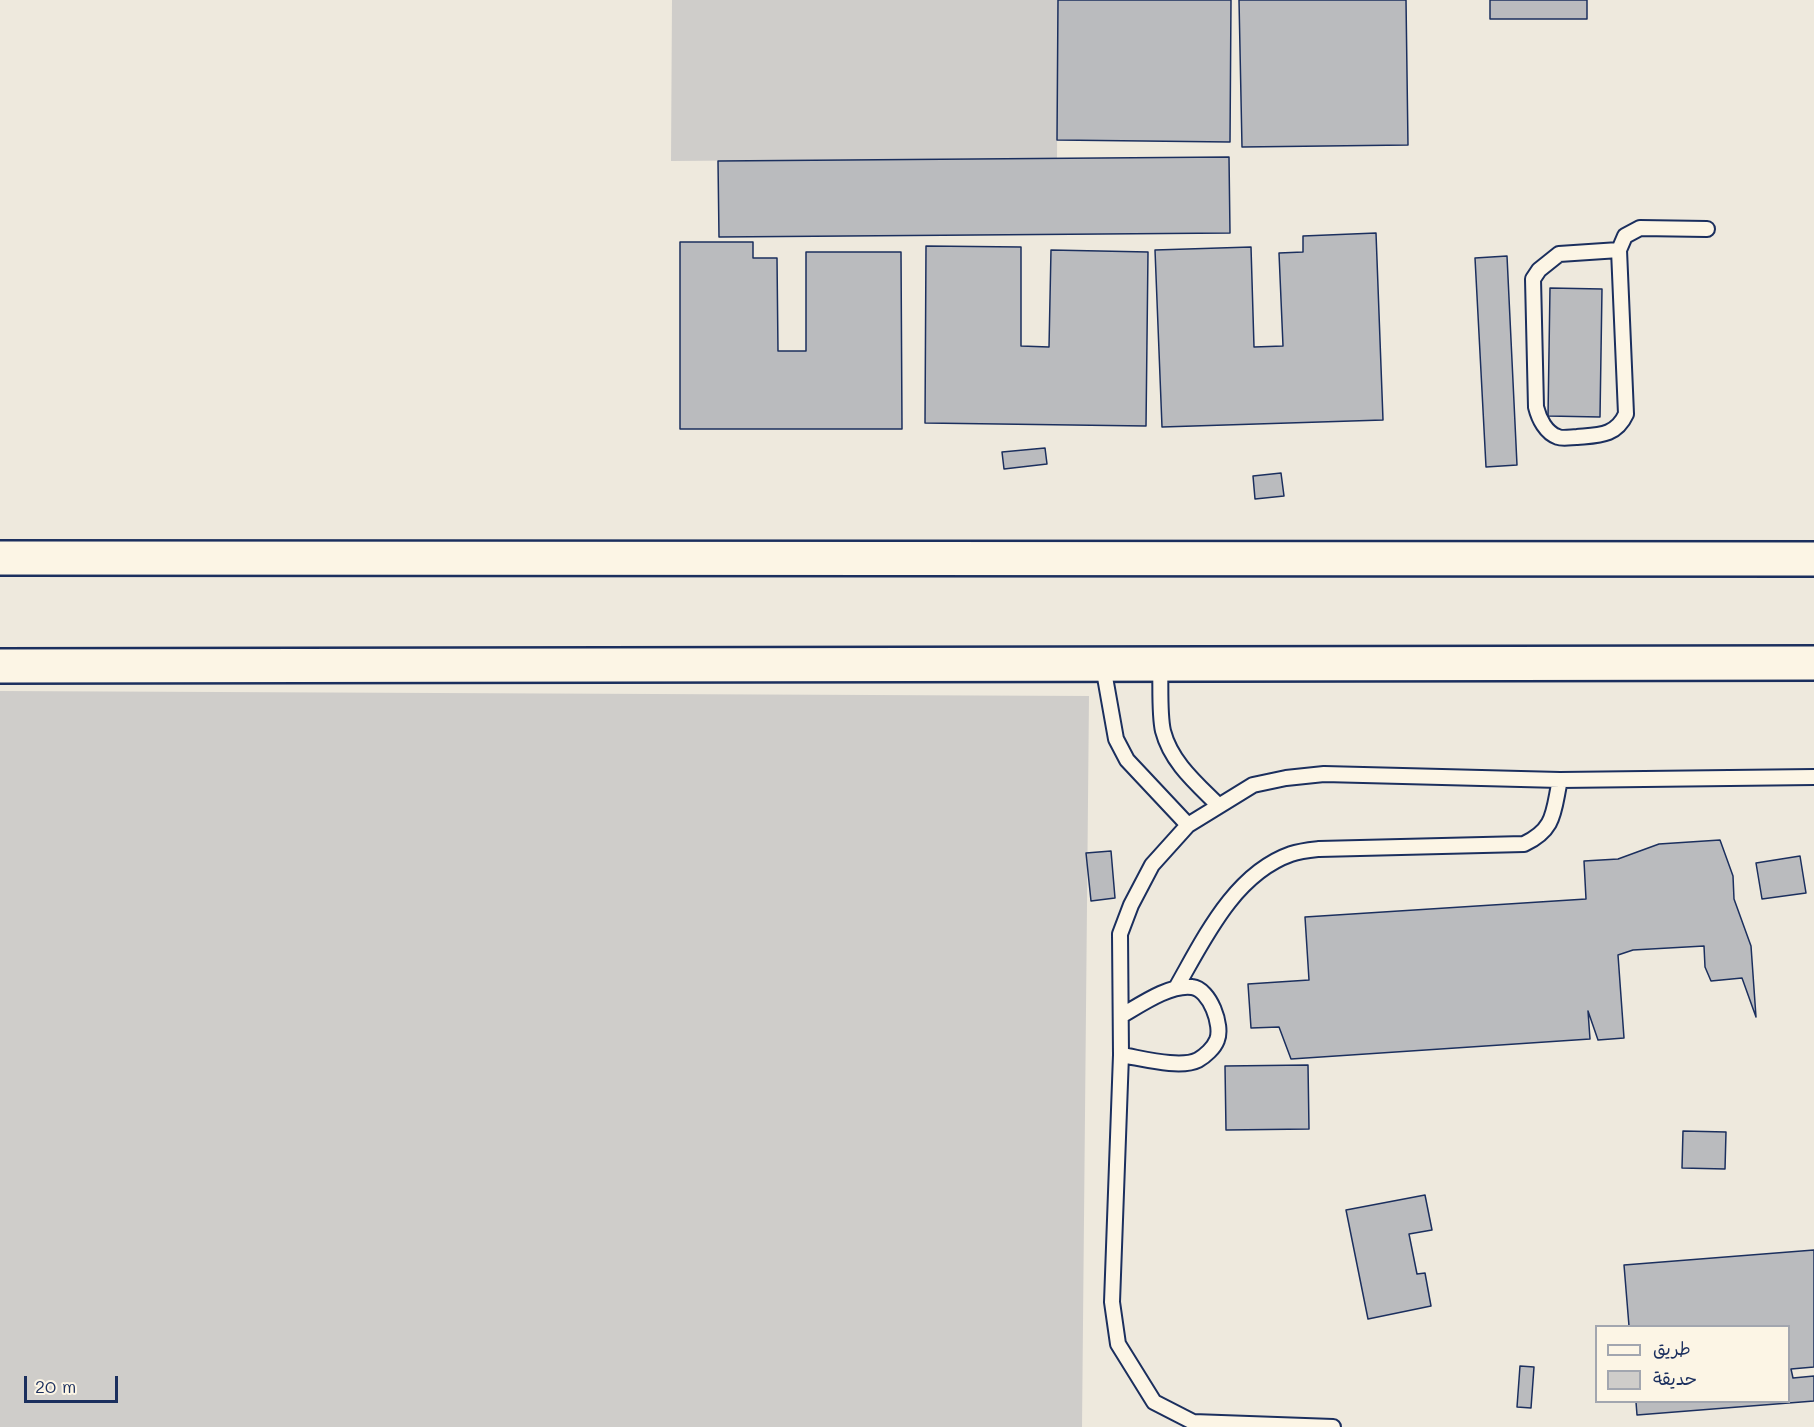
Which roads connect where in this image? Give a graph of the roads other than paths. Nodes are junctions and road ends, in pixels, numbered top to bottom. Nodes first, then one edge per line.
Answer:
1 (1707, 229) dead end
2 (1619, 250) junction
3 (0, 558) edge
4 (1814, 559) edge
5 (1814, 663) edge
6 (1160, 665) junction
7 (0, 666) edge
8 (1103, 666) junction
9 (1814, 777) edge
10 (1560, 780) junction
11 (1218, 805) junction
12 (1188, 825) junction
13 (1176, 988) junction
14 (1121, 1016) junction
15 (1121, 1055) junction
16 (1333, 1427) edge

1 - 2 lane
2 - 2 lane
3 - 4 street
5 - 6 street
6 - 8 street
6 - 11 lane
7 - 8 street
8 - 12 lane
9 - 10 lane
10 - 11 lane
10 - 13 lane
11 - 12 lane
12 - 14 lane
13 - 14 lane
13 - 15 lane
14 - 15 lane
15 - 16 lane

